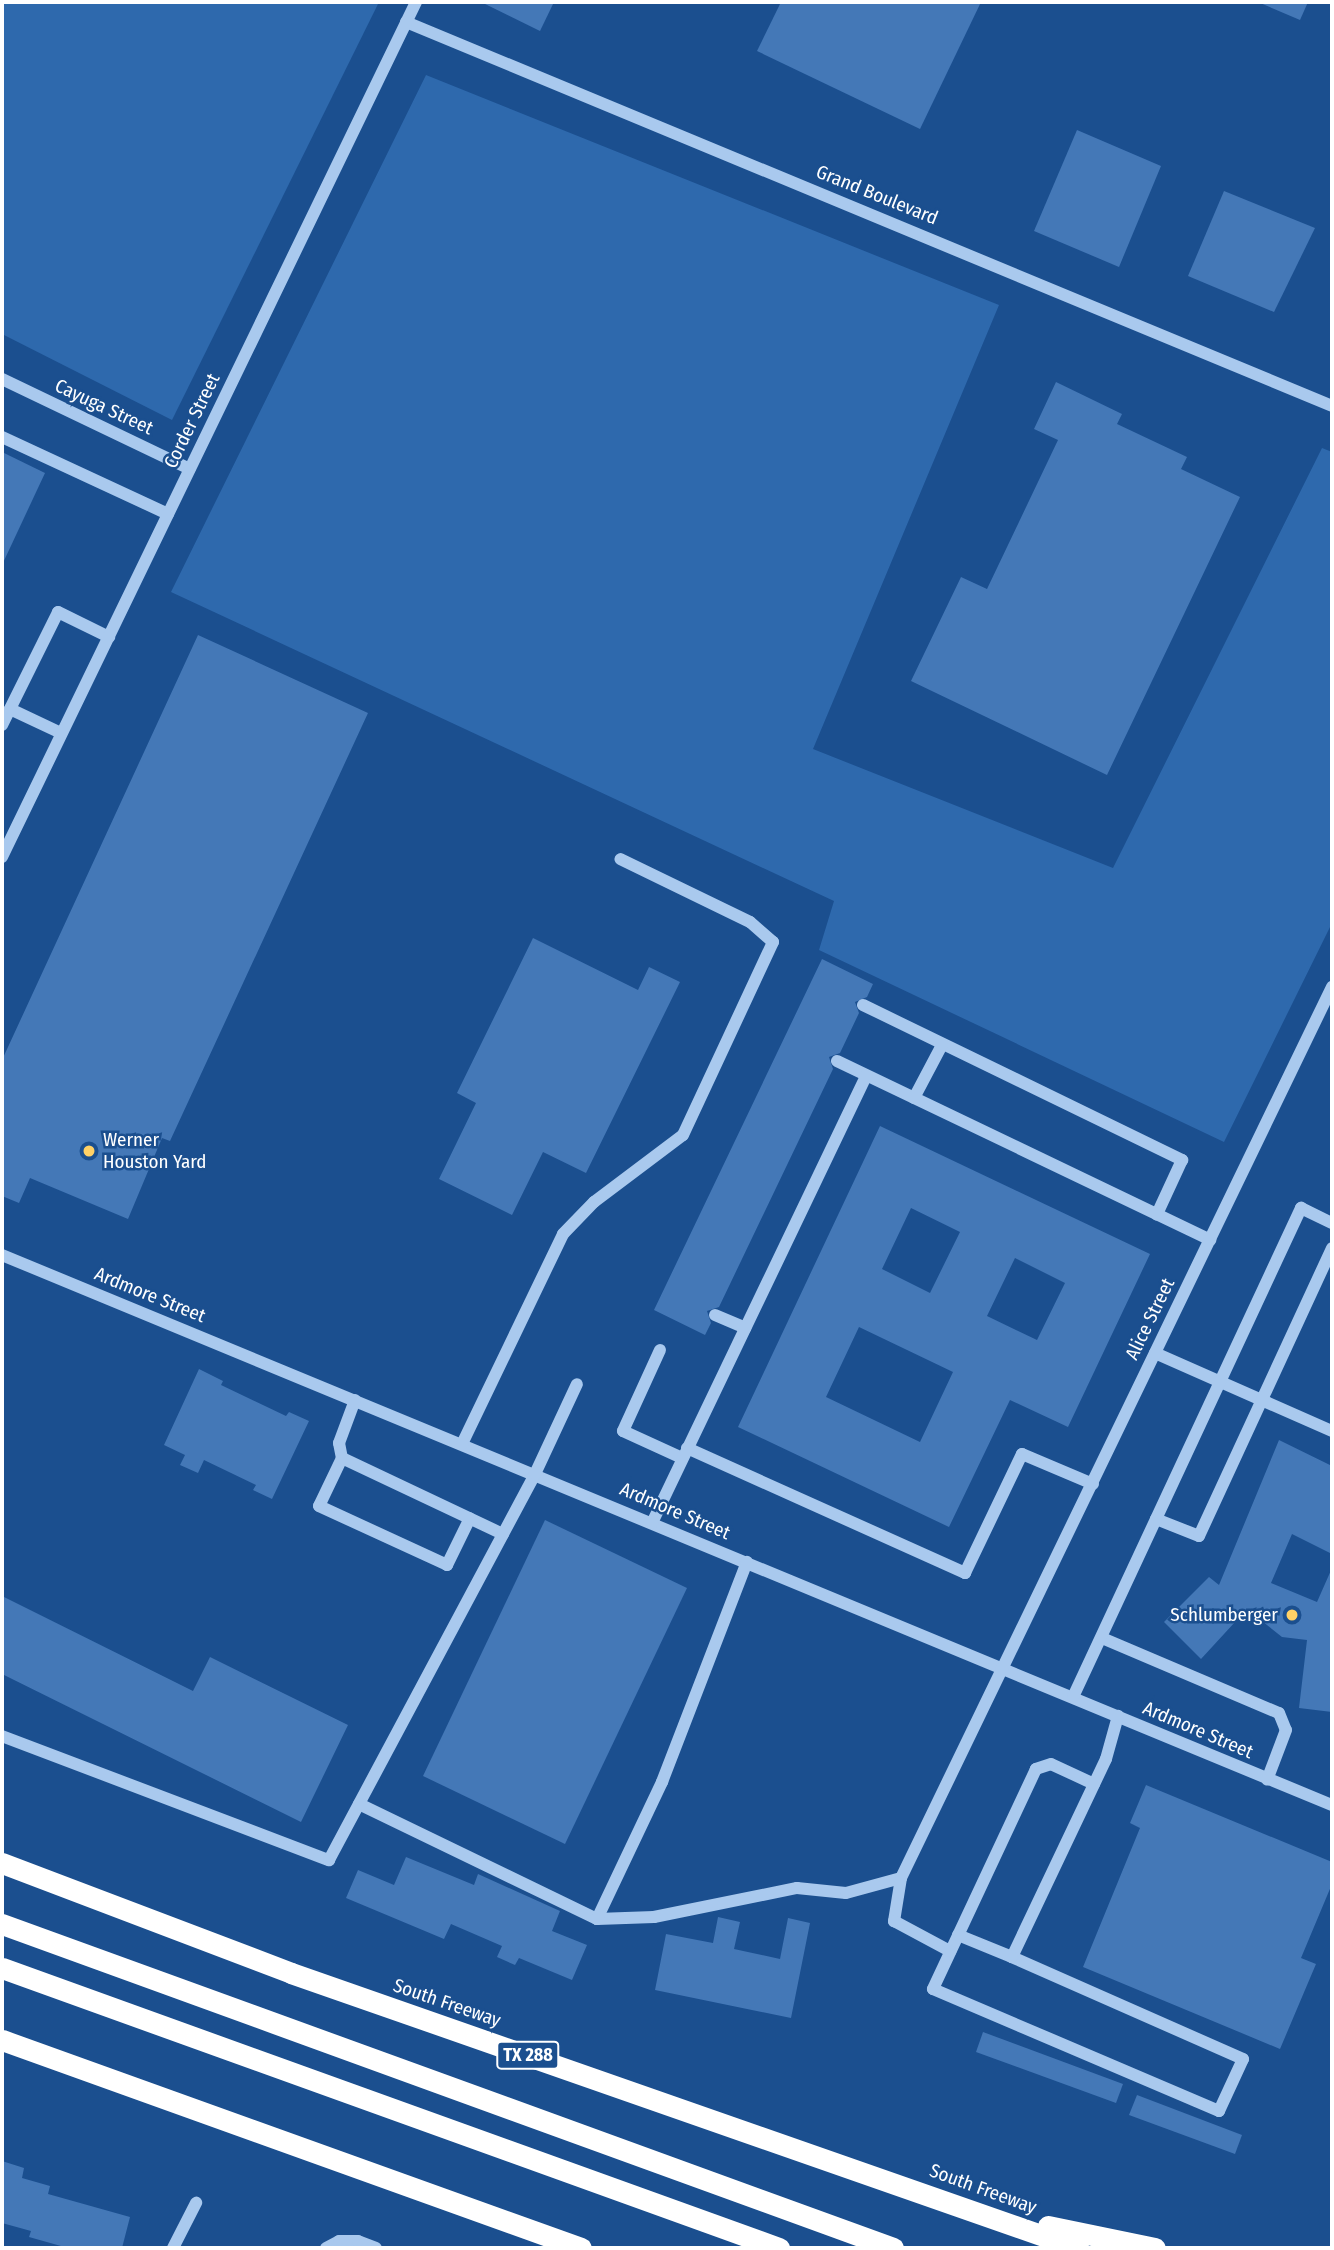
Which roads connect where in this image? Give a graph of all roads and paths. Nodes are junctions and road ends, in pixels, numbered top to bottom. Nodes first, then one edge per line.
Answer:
1 (416, 2) edge
2 (406, 22) junction
3 (2, 379) edge
4 (1332, 406) edge
5 (2, 437) edge
6 (190, 469) junction
7 (168, 514) junction
8 (108, 637) junction
9 (10, 709) junction
10 (2, 725) edge
11 (61, 733) junction
12 (2, 857) edge
13 (620, 859) dead end
14 (1332, 987) edge
15 (863, 1005) dead end
16 (942, 1045) junction
17 (836, 1061) dead end
18 (866, 1076) junction
19 (914, 1098) junction
20 (1157, 1214) junction
21 (1332, 1223) edge
22 (1210, 1240) junction
23 (1332, 1248) edge
24 (2, 1255) edge
25 (715, 1315) dead end
26 (745, 1328) junction
27 (660, 1350) dead end
28 (1155, 1353) junction
29 (1221, 1380) junction
30 (577, 1384) dead end
31 (1263, 1398) junction
32 (355, 1400) junction
33 (1332, 1431) edge
34 (462, 1444) junction
35 (685, 1453) junction
36 (342, 1458) junction
37 (535, 1474) junction
38 (1093, 1484) junction
39 (470, 1518) junction
40 (1156, 1519) junction
41 (652, 1523) junction
42 (503, 1534) junction
43 (747, 1562) junction
44 (1102, 1637) junction
45 (1004, 1669) junction
46 (1073, 1698) junction
47 (1118, 1716) junction
48 (2, 1735) edge
49 (1267, 1780) junction
50 (1094, 1784) junction
51 (359, 1804) junction
52 (1332, 1805) edge
53 (2, 1857) edge
54 (2, 1863) edge
55 (901, 1878) junction
56 (79, 1890) junction
57 (597, 1919) junction
58 (2, 1924) edge
59 (958, 1935) junction
60 (950, 1951) junction
61 (1012, 1958) junction
62 (2, 1968) edge
63 (2, 2040) edge
64 (196, 2203) dead end
65 (979, 2211) junction
66 (173, 2248) edge
67 (326, 2248) edge
68 (376, 2248) edge
69 (581, 2248) edge
70 (779, 2248) edge
71 (893, 2248) edge
72 (1078, 2248) edge
73 (1155, 2248) edge

1 - 2 street, Corder Street
2 - 4 street, Grand Boulevard
2 - 6 street, Corder Street
3 - 6 street, Cayuga Street
5 - 7 street
6 - 7 street, Corder Street
7 - 8 street, Corder Street
8 - 9 street
8 - 11 street, Corder Street
9 - 10 street
9 - 11 street
11 - 12 street, Corder Street
13 - 34 street
14 - 22 street, Alice Street
15 - 16 street
16 - 19 street
16 - 20 street
17 - 18 street
18 - 19 street
18 - 26 street
19 - 20 street
20 - 22 street
21 - 29 street
22 - 28 street, Alice Street
23 - 31 street
24 - 32 street, Ardmore Street
25 - 26 street
26 - 35 street
27 - 35 street
28 - 29 street
28 - 38 street, Alice Street
29 - 31 street
29 - 40 street
30 - 37 street
31 - 33 street
31 - 40 street
32 - 34 street, Ardmore Street
32 - 36 street
34 - 37 street, Ardmore Street
35 - 38 street
35 - 41 street
36 - 39 street
36 - 39 street
37 - 41 street, Ardmore Street
37 - 42 street
38 - 45 street, Alice Street
39 - 42 street
40 - 44 street
41 - 43 street, Ardmore Street
42 - 51 street
43 - 45 street, Ardmore Street
43 - 57 street
44 - 46 street
44 - 49 street
45 - 46 street, Ardmore Street
45 - 55 street, Alice Street
46 - 47 street, Ardmore Street
47 - 49 street, Ardmore Street
47 - 50 street
48 - 51 street
49 - 52 street, Ardmore Street
50 - 59 street
50 - 61 street
51 - 57 street
53 - 56 highway
54 - 56 highway, South Freeway / TX 288
55 - 57 street
55 - 60 street, Alice Street
56 - 65 highway, South Freeway / TX 288
58 - 71 highway
59 - 60 street
59 - 61 street
60 - 61 street
62 - 70 highway
63 - 69 highway
64 - 66 street
65 - 72 highway, South Freeway / TX 288
65 - 73 highway
67 - 68 street

